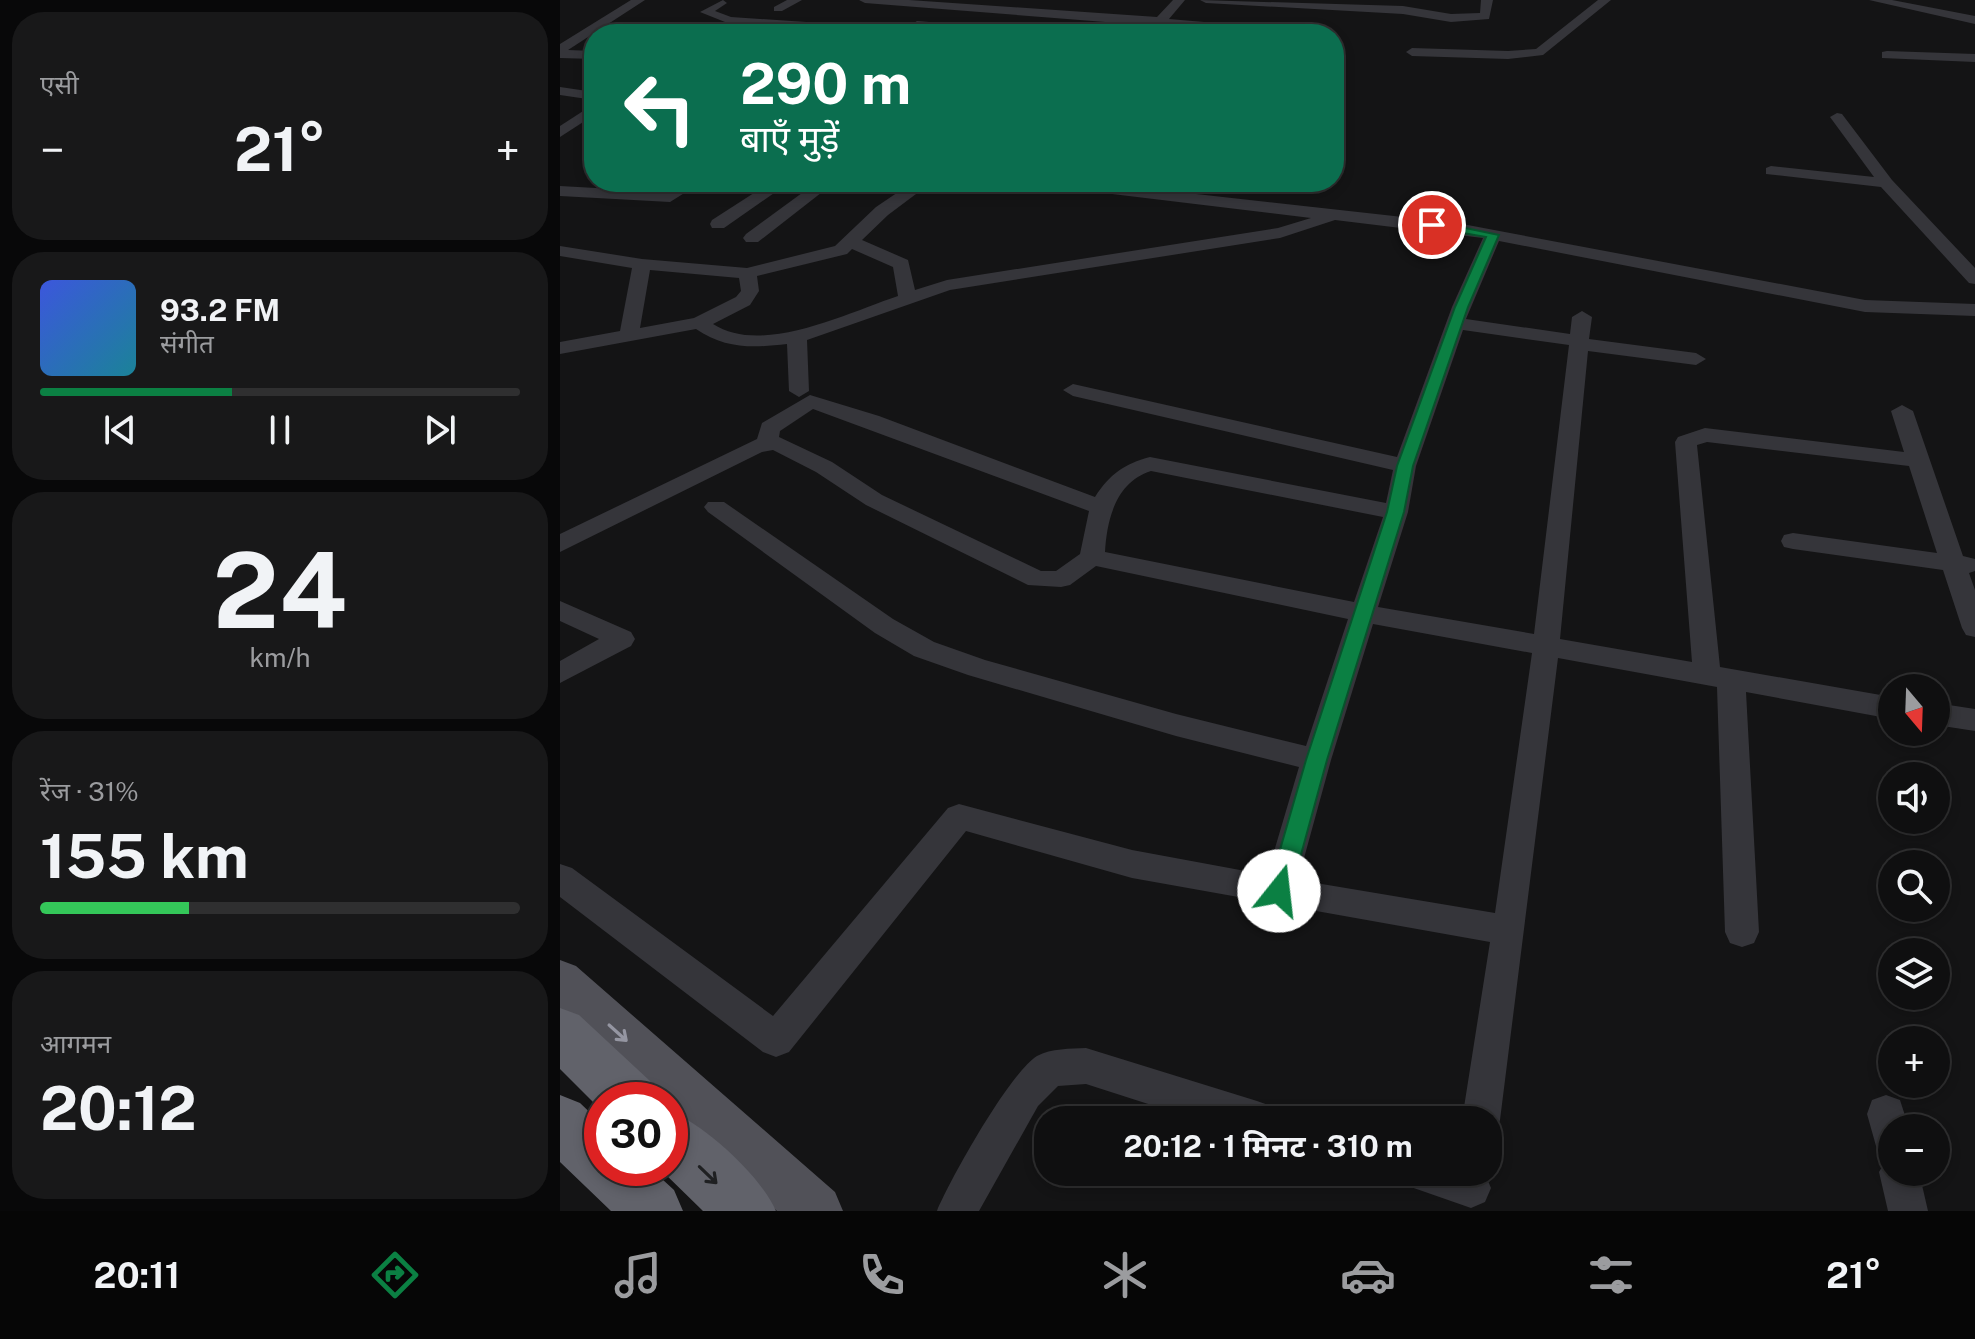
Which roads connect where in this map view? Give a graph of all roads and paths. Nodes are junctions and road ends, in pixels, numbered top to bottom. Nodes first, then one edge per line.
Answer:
1 (639, 0) edge
2 (697, 0) edge
3 (796, 0) edge
4 (865, 0) edge
5 (1019, 0) edge
6 (1102, 0) edge
7 (1179, 0) edge
8 (1206, 0) edge
9 (1487, 0) edge
10 (1605, 0) edge
11 (1875, 0) edge
12 (724, 1) edge
13 (935, 2) edge
14 (1257, 2) edge
15 (1404, 5) edge
16 (778, 9) dead end
17 (1006, 10) junction
18 (1084, 15) junction
19 (1975, 20) edge
20 (1164, 21) junction
21 (603, 24) edge
22 (783, 24) edge
23 (916, 24) edge
24 (986, 24) edge
25 (1184, 24) edge
26 (1237, 24) edge
27 (584, 36) edge
28 (1944, 43) dead end
29 (560, 52) edge
30 (1412, 52) dead end
31 (584, 54) edge
32 (1887, 55) dead end
33 (1960, 57) junction
34 (1975, 58) edge
35 (560, 91) edge
36 (584, 95) edge
37 (584, 115) edge
38 (1837, 117) dead end
39 (560, 133) edge
40 (1771, 171) dead end
41 (584, 181) edge
42 (1886, 183) junction
43 (566, 191) edge
44 (678, 192) edge
45 (767, 192) edge
46 (814, 192) edge
47 (910, 192) edge
48 (1141, 192) edge
49 (1335, 215) junction
50 (718, 224) dead end
51 (1493, 235) junction
52 (752, 238) dead end
53 (852, 242) junction
54 (560, 251) edge
55 (642, 264) junction
56 (747, 273) junction
57 (1975, 279) edge
58 (907, 297) junction
59 (1975, 310) edge
60 (1582, 317) dead end
61 (699, 323) junction
62 (1455, 323) junction
63 (629, 334) junction
64 (720, 337) junction
65 (797, 337) junction
66 (1579, 342) junction
67 (568, 346) edge
68 (1696, 359) dead end
69 (1073, 390) dead end
70 (799, 391) dead end
71 (1902, 411) dead end
72 (767, 443) junction
73 (1919, 460) junction
74 (1405, 466) junction
75 (716, 507) dead end
76 (1101, 507) junction
77 (1396, 512) junction
78 (1793, 541) dead end
79 (560, 544) edge
80 (1092, 557) junction
81 (1965, 565) edge
82 (560, 610) edge
83 (1362, 613) junction
84 (1975, 628) edge
85 (1546, 646) junction
86 (560, 673) edge
87 (1719, 677) junction
88 (1878, 705) edge
89 (1950, 716) edge
90 (1975, 720) edge
91 (1316, 760) junction
92 (560, 878) edge
93 (1279, 891) junction
94 (1509, 930) junction
95 (1742, 932) dead end
96 (560, 981) edge
97 (560, 1033) edge
98 (611, 1082) edge
99 (1213, 1106) edge
100 (1483, 1106) edge
101 (560, 1123) edge
102 (584, 1146) edge
103 (688, 1156) edge
104 (627, 1186) edge
105 (1902, 1186) edge
106 (653, 1211) edge
107 (746, 1211) edge
108 (816, 1211) edge
109 (957, 1211) edge
110 (1908, 1211) edge

1 - 21 street
2 - 12 street
3 - 16 street
4 - 13 street
5 - 17 street
6 - 18 street
7 - 20 street
8 - 14 street
9 - 15 street
10 - 30 street
11 - 19 street
12 - 22 street
13 - 17 street
13 - 23 street
14 - 15 street
14 - 26 street
17 - 18 street
17 - 24 street
18 - 20 street
20 - 25 street
27 - 29 street
28 - 33 street
29 - 31 street
32 - 33 street
33 - 34 street
35 - 36 street
37 - 39 street
38 - 42 street
40 - 42 street
41 - 43 street
42 - 57 street
43 - 44 street
45 - 50 street
46 - 52 street
47 - 53 street
48 - 49 street
49 - 51 street
49 - 58 street
51 - 59 street
51 - 62 street
53 - 56 street
53 - 58 street
54 - 55 street
55 - 56 street
55 - 63 street
56 - 61 street
58 - 65 street
60 - 66 street
61 - 63 street
61 - 64 street
62 - 66 street
62 - 74 street
63 - 67 street
64 - 65 street
64 - 67 street
65 - 70 street
66 - 68 street
66 - 85 street
69 - 74 street
71 - 73 street
72 - 76 street
72 - 79 street
72 - 80 street
73 - 81 street
73 - 87 street
74 - 77 street
75 - 91 street
76 - 77 street
76 - 80 street
77 - 83 street
78 - 81 street
80 - 83 street
81 - 84 street
82 - 86 street
83 - 85 street
83 - 91 street
85 - 87 street
85 - 94 street
87 - 88 street
87 - 95 street
89 - 90 street
91 - 93 street
92 - 93 street
93 - 94 street
94 - 100 street
96 -> 108 main road
97 - 98 highway
99 - 109 street
101 - 102 highway
103 -> 107 highway
104 - 106 highway
105 - 110 street

